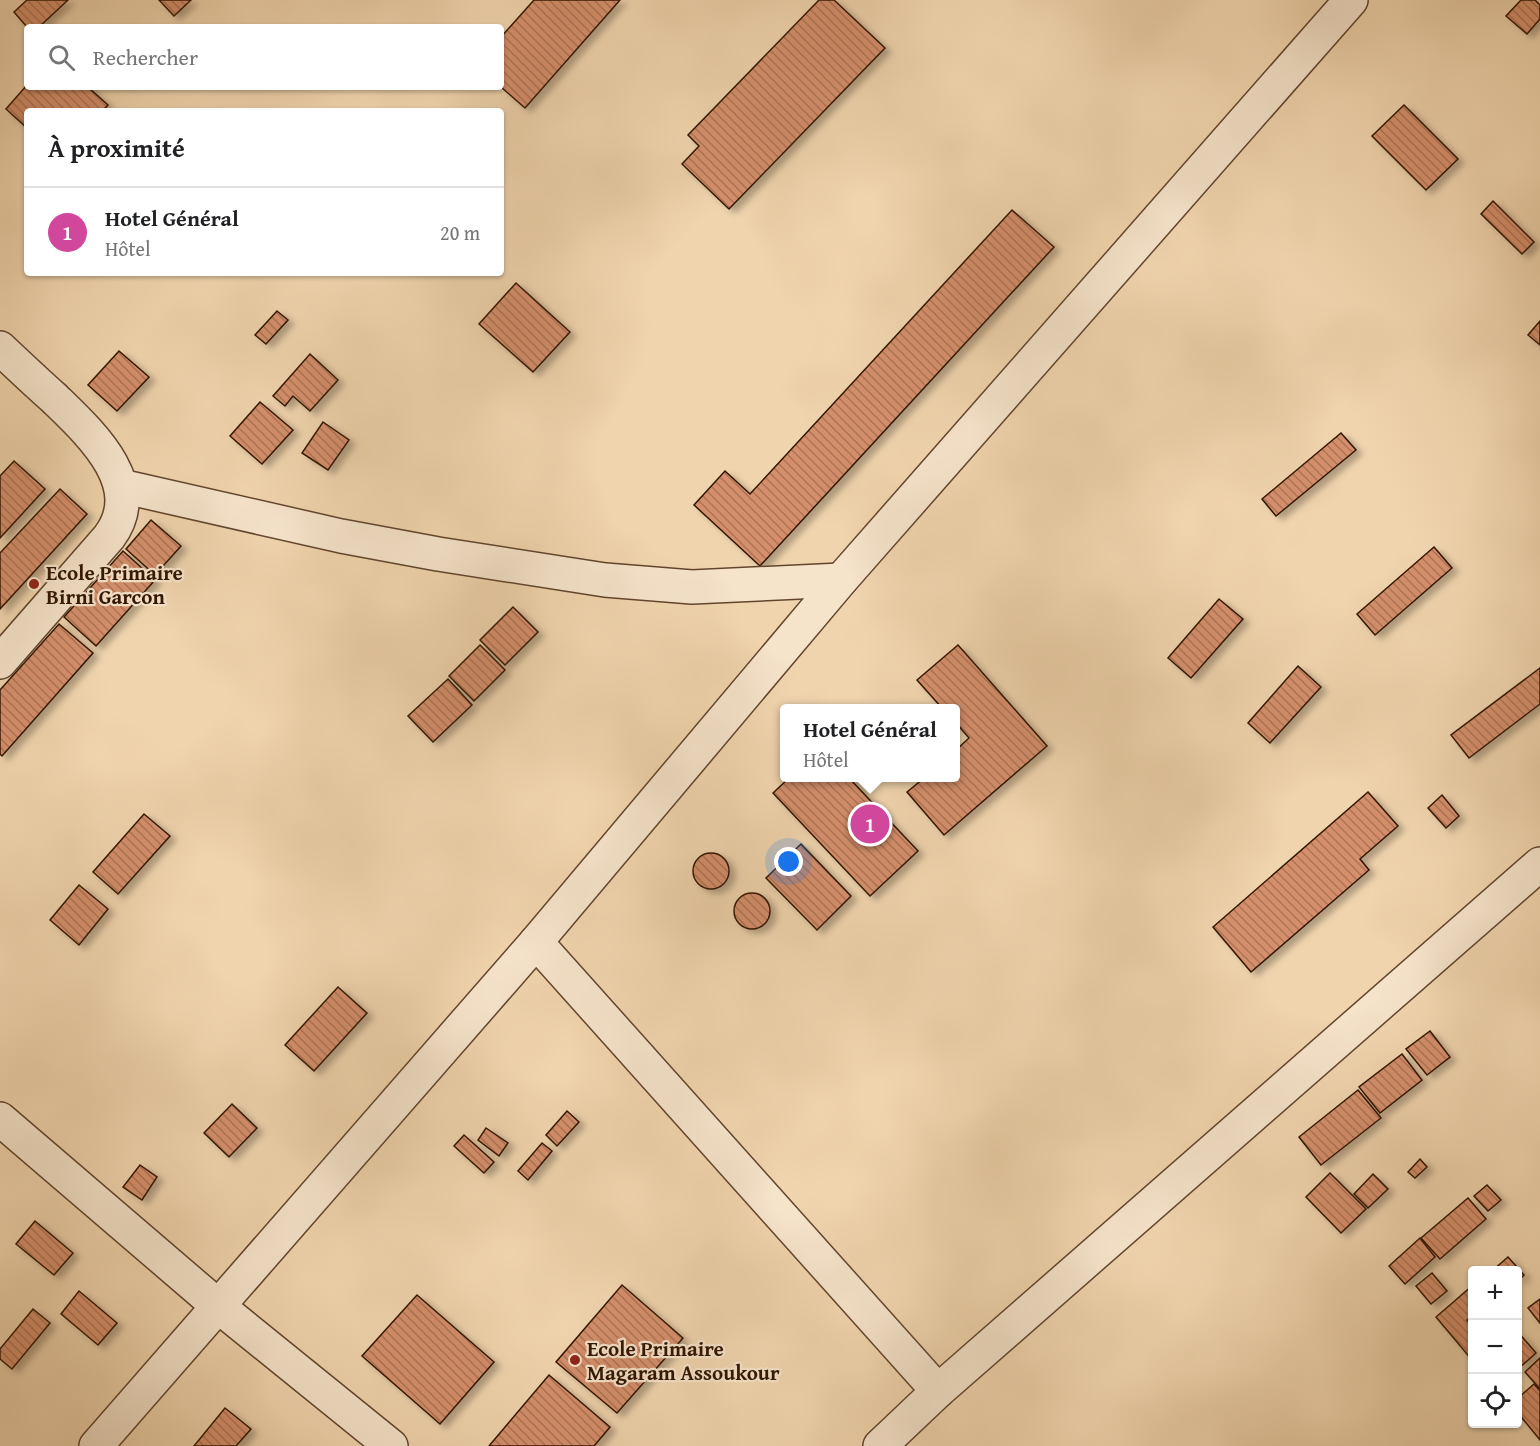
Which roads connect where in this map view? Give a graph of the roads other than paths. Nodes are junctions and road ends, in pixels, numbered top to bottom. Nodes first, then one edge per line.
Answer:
1 (1351, 0) edge
2 (0, 348) edge
3 (121, 486) junction
4 (841, 580) junction
5 (0, 662) edge
6 (1540, 864) edge
7 (536, 942) junction
8 (0, 1119) edge
9 (218, 1306) junction
10 (938, 1392) junction
11 (96, 1446) edge
12 (391, 1446) edge
13 (880, 1446) edge

1 - 4 street
2 - 3 street
3 - 4 street
3 - 5 street
4 - 7 street
6 - 10 street
7 - 9 street
7 - 10 street
8 - 9 street
9 - 11 street
9 - 12 street
10 - 13 street

